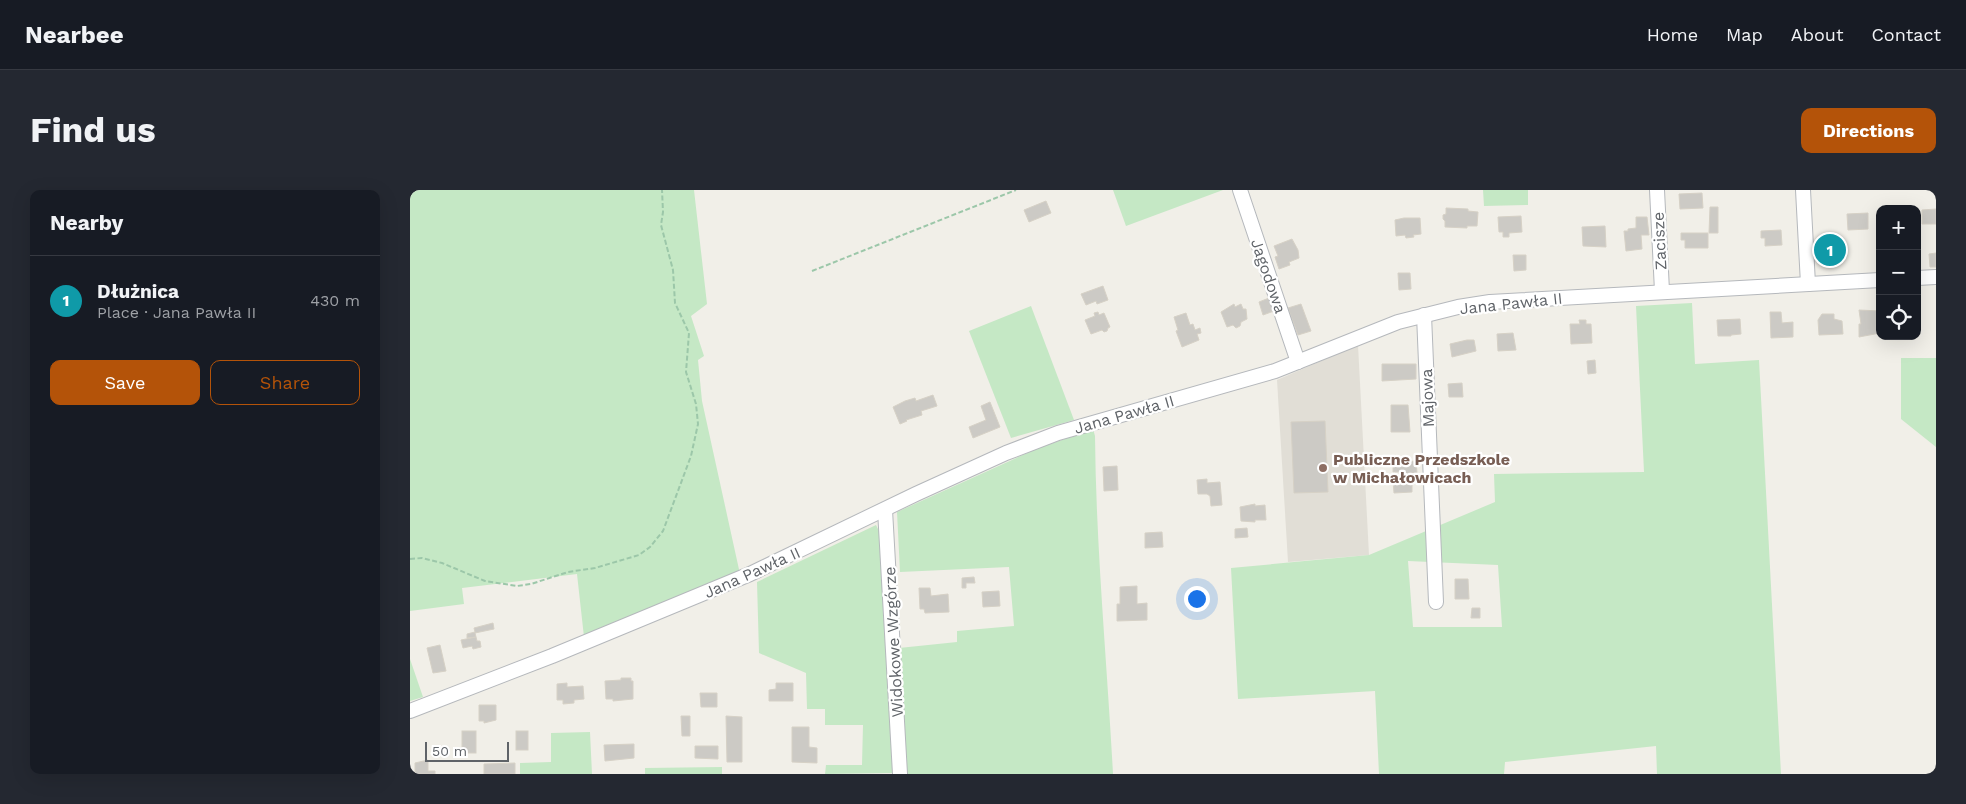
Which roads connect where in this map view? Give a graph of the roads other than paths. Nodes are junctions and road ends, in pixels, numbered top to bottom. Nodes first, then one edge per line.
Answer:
1 (1240, 190) edge
2 (1657, 190) edge
3 (1803, 190) edge
4 (1936, 277) edge
5 (1921, 278) edge
6 (1876, 280) edge
7 (1808, 284) junction
8 (1662, 291) junction
9 (1424, 315) junction
10 (1298, 362) junction
11 (885, 510) junction
12 (1436, 602) dead end
13 (410, 711) edge
14 (900, 774) edge

1 - 10 street, Jagodowa
2 - 8 street, Zacisze
3 - 7 street
4 - 5 street
6 - 7 street, Jana Pawła II
7 - 8 street, Jana Pawła II
8 - 9 street, Jana Pawła II
9 - 10 street, Jana Pawła II
9 - 12 street, Majowa
10 - 11 street, Jana Pawła II
11 - 13 street, Jana Pawła II
11 - 14 street, Widokowe Wzgórze

